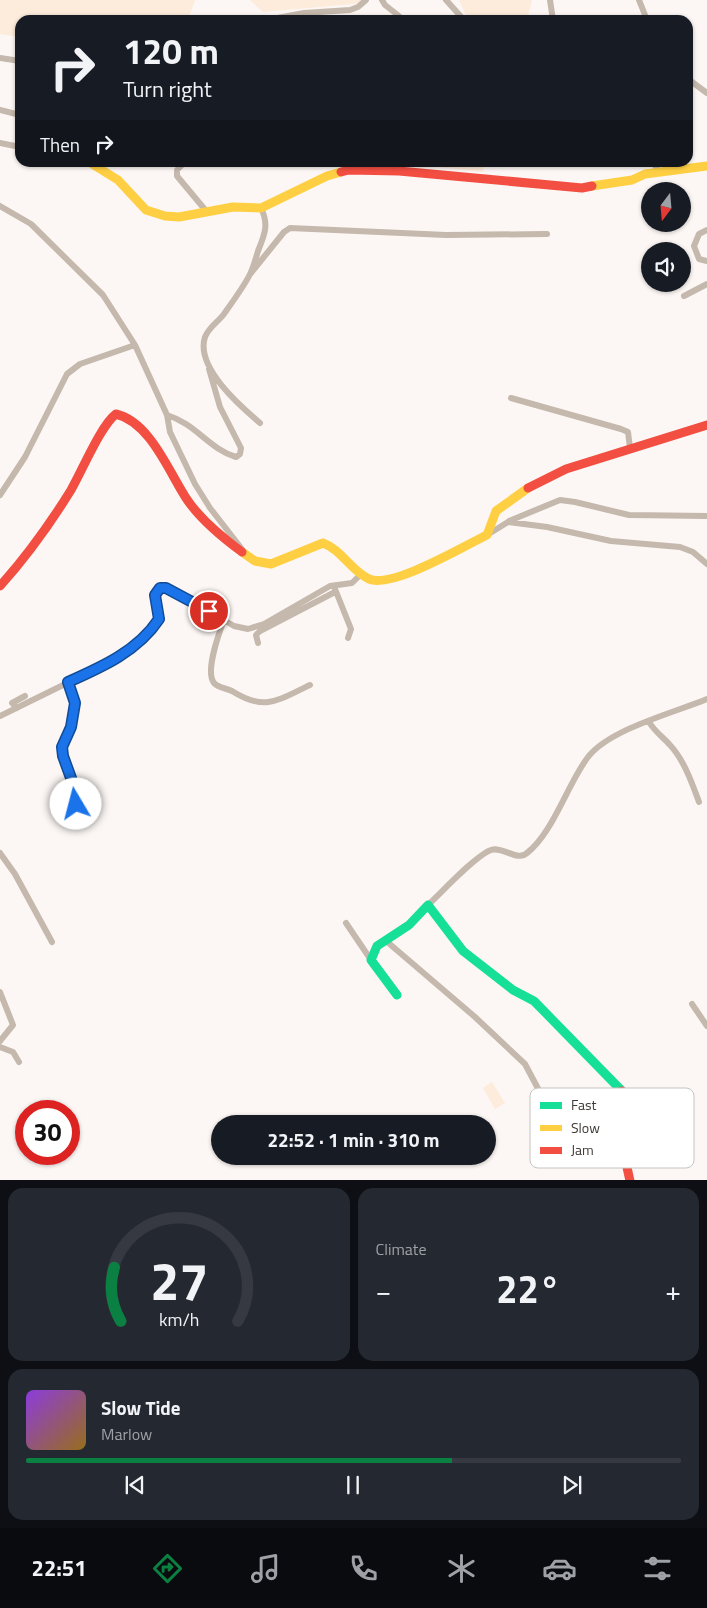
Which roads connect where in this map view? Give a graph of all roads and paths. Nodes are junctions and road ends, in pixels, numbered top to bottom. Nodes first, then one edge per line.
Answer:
1 (366, 0) edge
2 (382, 0) edge
3 (446, 0) edge
4 (550, 0) edge
5 (639, 0) edge
6 (293, 15) edge
7 (398, 15) edge
8 (460, 15) edge
9 (552, 15) edge
10 (645, 15) edge
11 (0, 58) edge
12 (15, 60) edge
13 (693, 82) edge
14 (707, 93) edge
15 (0, 110) edge
16 (15, 114) edge
17 (0, 143) edge
18 (15, 147) edge
19 (707, 166) edge
20 (99, 167) edge
21 (180, 167) edge
22 (656, 167) edge
23 (659, 172) junction
24 (0, 206) edge
25 (261, 208) junction
26 (207, 212) junction
27 (707, 230) edge
28 (547, 234) dead end
29 (705, 260) edge
30 (251, 273) junction
31 (707, 284) edge
32 (684, 296) dead end
33 (135, 346) junction
34 (206, 356) junction
35 (511, 398) dead end
36 (167, 415) junction
37 (260, 423) dead end
38 (707, 425) edge
39 (630, 448) junction
40 (0, 495) edge
41 (707, 516) edge
42 (508, 522) junction
43 (487, 535) junction
44 (246, 554) junction
45 (707, 564) edge
46 (361, 574) junction
47 (339, 585) junction
48 (0, 586) edge
49 (335, 592) junction
50 (224, 620) junction
51 (348, 638) dead end
52 (258, 643) dead end
53 (68, 682) junction
54 (310, 685) dead end
55 (25, 696) dead end
56 (707, 699) edge
57 (17, 708) junction
58 (0, 716) edge
59 (649, 722) junction
60 (698, 802) dead end
61 (78, 813) dead end
62 (0, 853) edge
63 (428, 905) junction
64 (346, 922) dead end
65 (385, 940) junction
66 (52, 942) dead end
67 (370, 960) junction
68 (0, 992) edge
69 (397, 995) dead end
70 (692, 1004) dead end
71 (707, 1026) edge
72 (0, 1041) edge
73 (0, 1047) edge
74 (19, 1062) dead end
75 (538, 1088) edge
76 (619, 1088) edge

1 - 6 street
2 - 7 street
3 - 8 street
4 - 9 street
5 - 10 street
11 - 12 street
13 - 14 street
15 - 16 street
17 - 18 street
19 - 23 street
20 - 26 street
21 - 26 street
22 - 23 street
23 - 25 street
24 - 33 street
25 - 26 street
25 - 30 street
27 - 29 street
28 - 30 street
30 - 34 street
31 - 32 street
33 - 36 street
33 - 40 street
34 - 36 street
34 - 37 street
35 - 39 street
36 - 44 street
38 - 39 street
39 - 43 street
41 - 42 street
42 - 43 street
42 - 45 street
43 - 46 street
44 - 46 street
44 - 48 street
46 - 47 street
47 - 49 street
47 - 50 street
49 - 51 street
49 - 52 street
50 - 53 street
50 - 54 street
53 - 57 street
53 - 61 street
55 - 57 street
56 - 59 street
57 - 58 street
59 - 60 street
59 - 63 street
62 - 66 street
63 - 65 street
63 - 76 street
64 - 67 street
65 - 67 street
65 - 75 street
67 - 69 street
68 - 72 street
70 - 71 street
73 - 74 street

